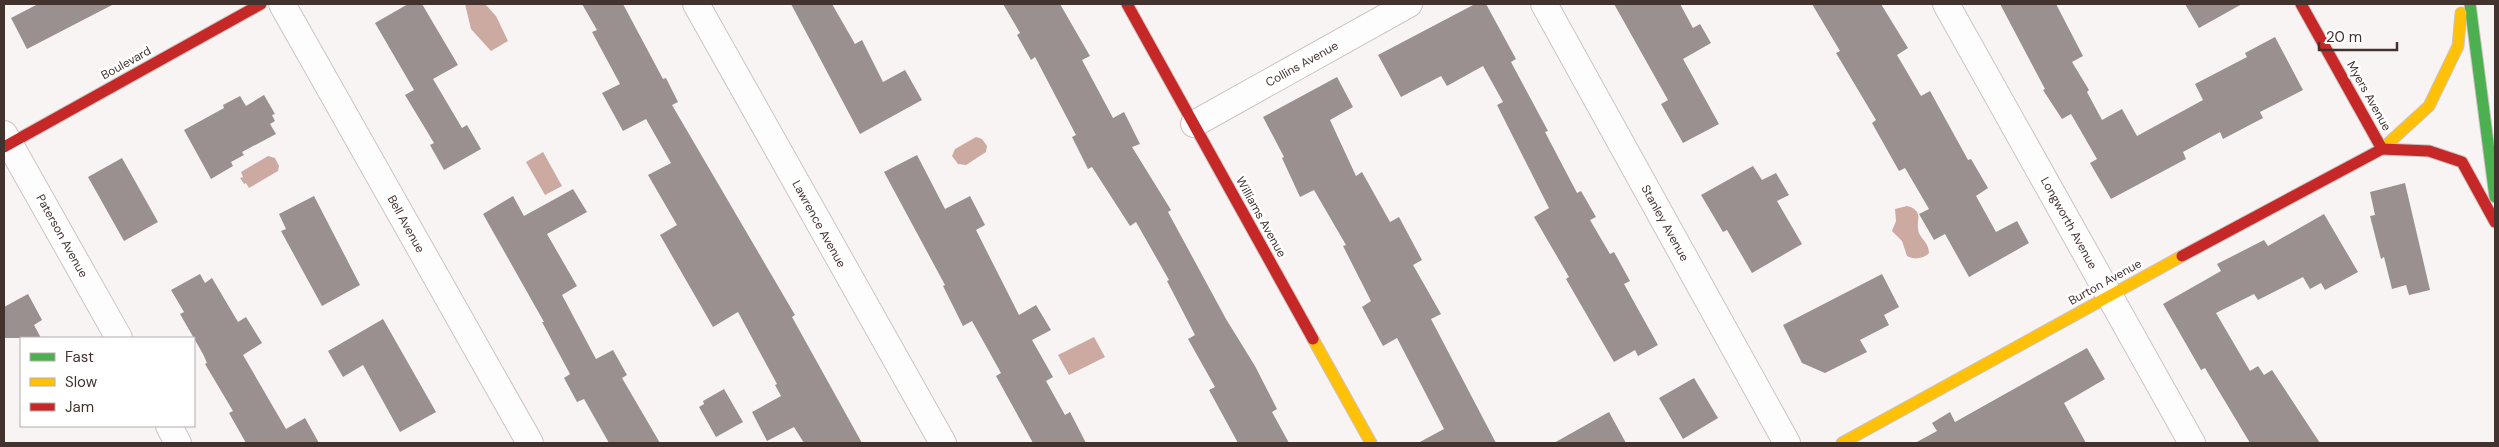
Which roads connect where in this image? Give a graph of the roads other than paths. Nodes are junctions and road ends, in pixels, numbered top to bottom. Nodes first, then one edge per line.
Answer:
1 (261, 4) edge
2 (282, 4) edge
3 (696, 4) edge
4 (1127, 4) edge
5 (1409, 4) edge
6 (1544, 4) edge
7 (1946, 4) edge
8 (2301, 4) edge
9 (2462, 4) edge
10 (2470, 4) edge
11 (1194, 124) junction
12 (6, 141) edge
13 (2382, 150) junction
14 (2495, 197) edge
15 (2495, 222) edge
16 (2109, 295) junction
17 (118, 337) edge
18 (169, 427) edge
19 (178, 443) edge
20 (530, 443) edge
21 (943, 443) edge
22 (1371, 443) edge
23 (1787, 443) edge
24 (1842, 443) edge
25 (2192, 443) edge

1 - 12 main road, Boulevard
2 - 20 street, Bell Avenue
3 - 21 street, Lawrence Avenue
4 - 11 main road, Williams Avenue
5 - 11 street, Collins Avenue
6 - 23 street, Stanley Avenue
7 - 16 street, Longworth Avenue
8 - 13 main road, Myers Avenue
9 - 13 main road
10 - 14 main road
11 - 22 main road, Williams Avenue
12 - 17 street, Paterson Avenue
13 - 15 main road
13 - 16 main road, Burton Avenue
16 - 24 main road, Burton Avenue
16 - 25 street, Longworth Avenue
18 - 19 street

